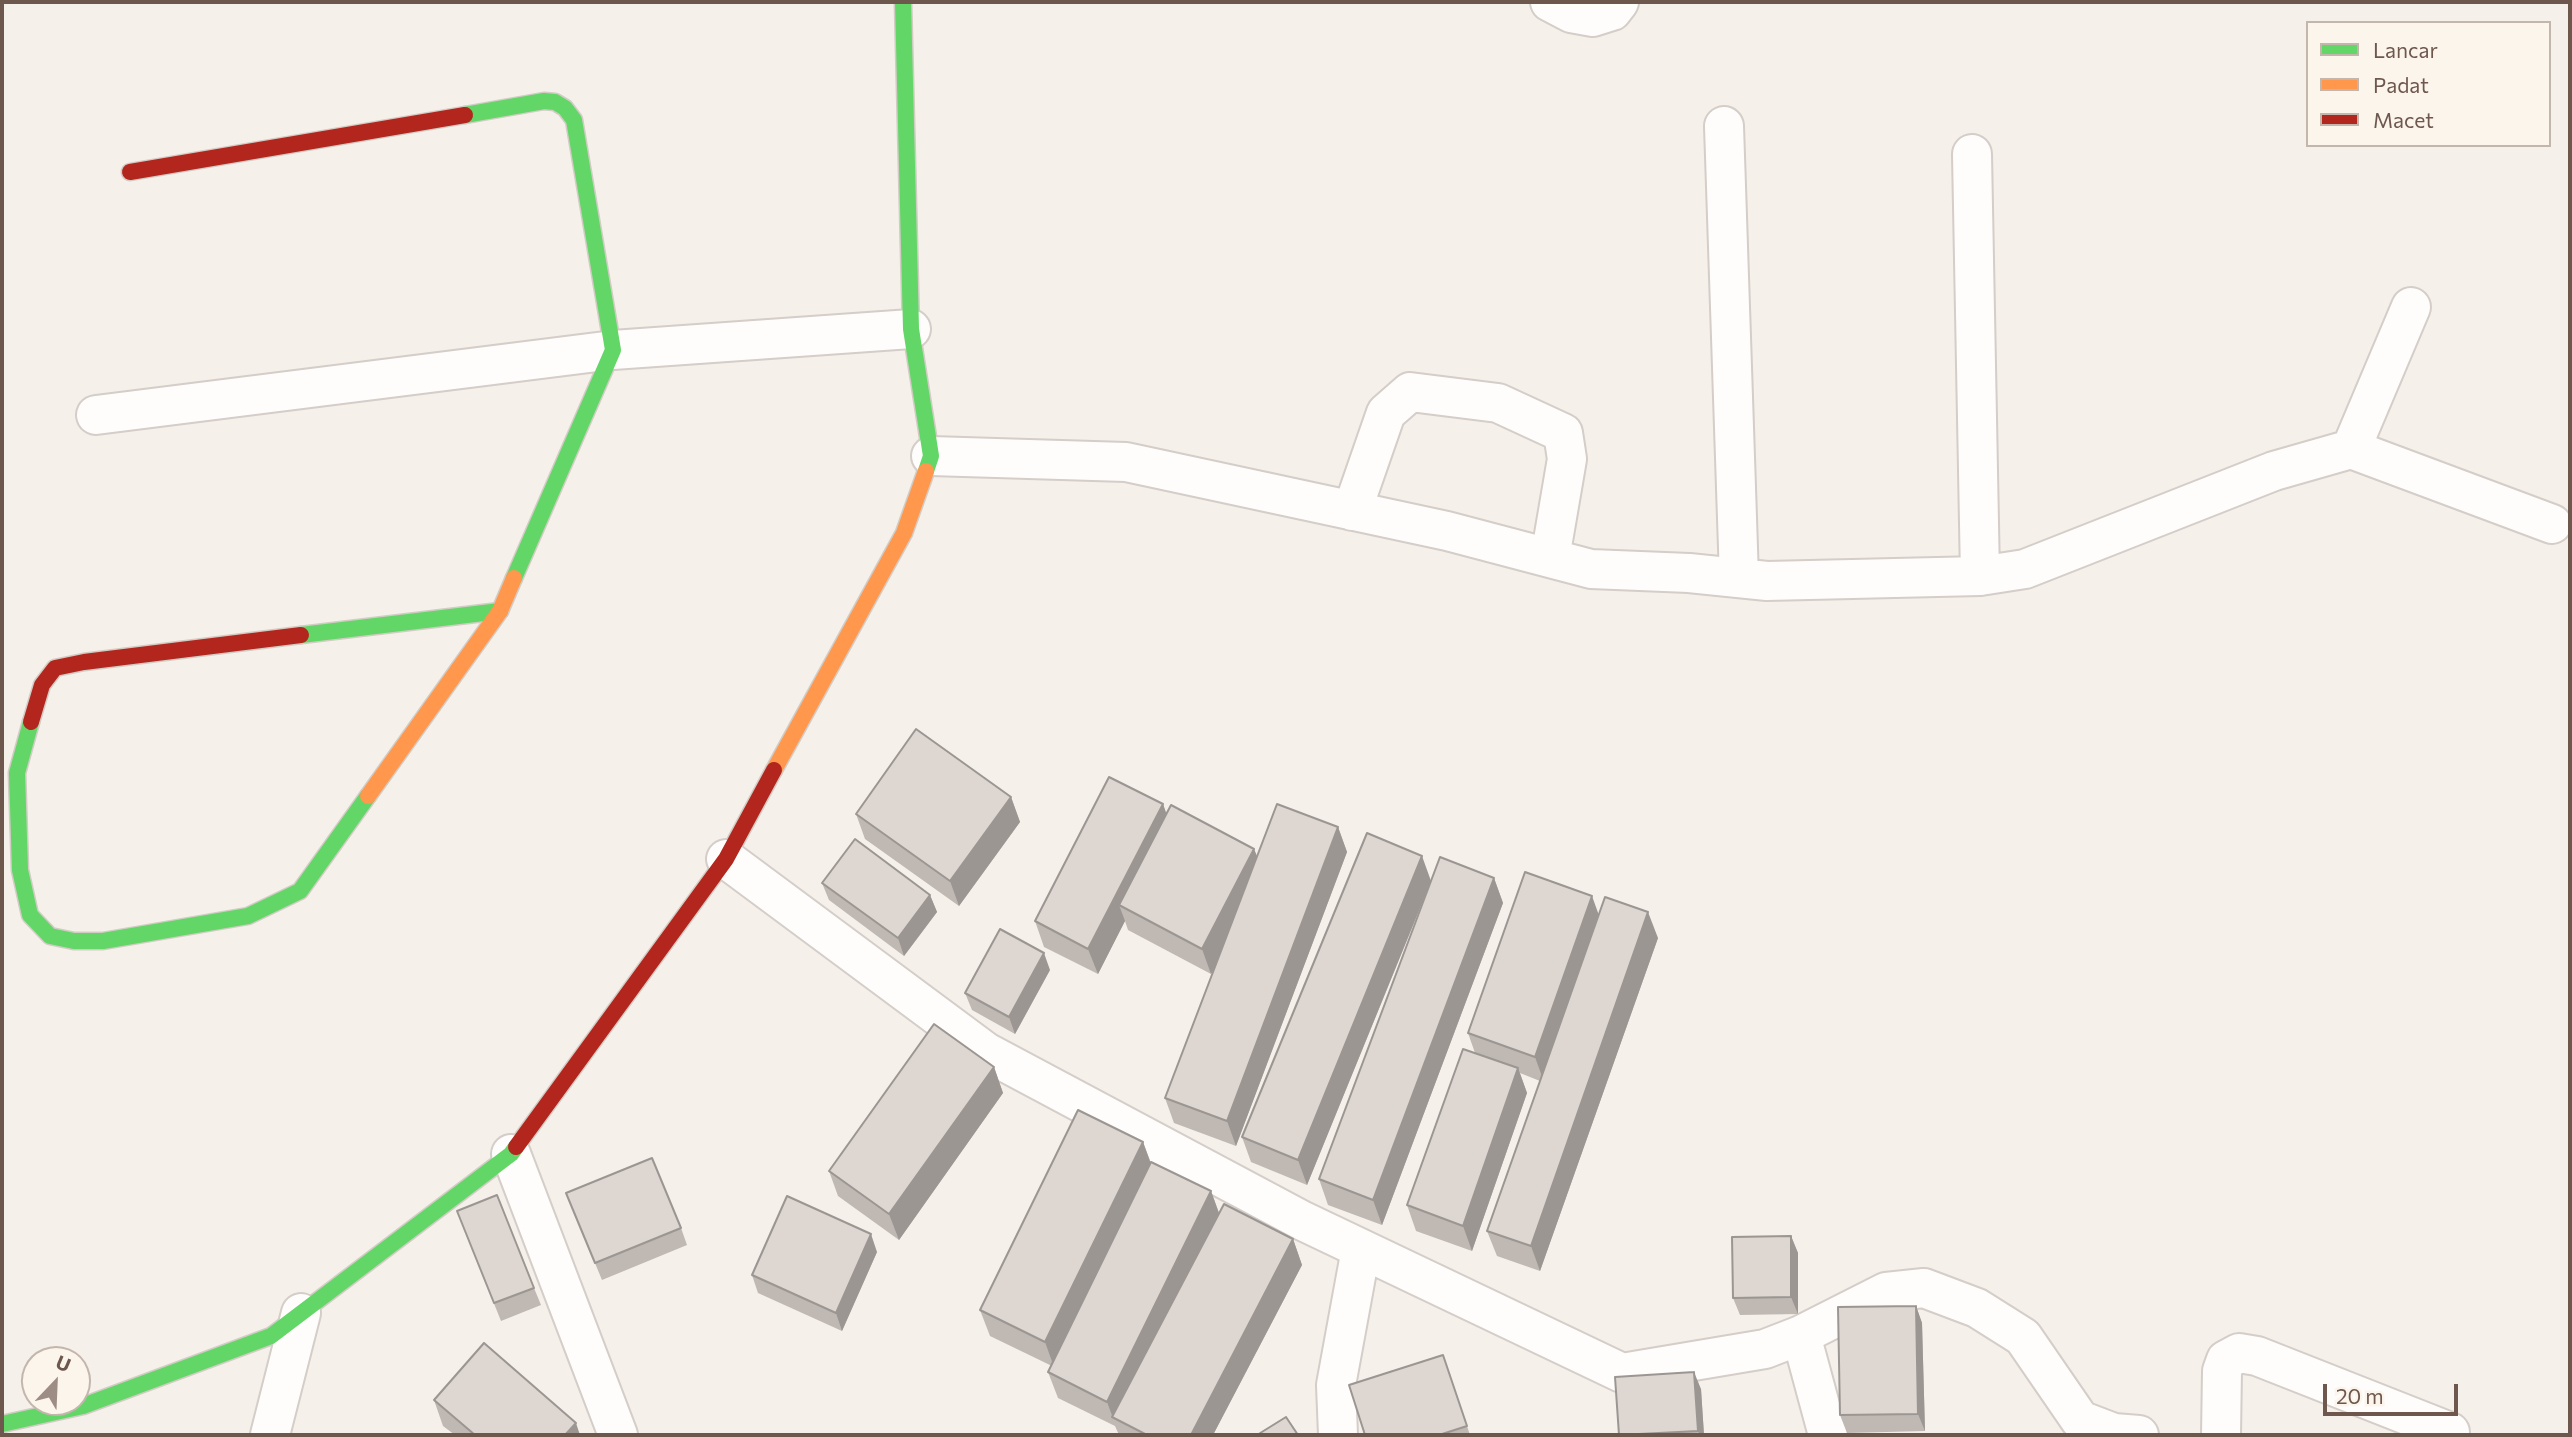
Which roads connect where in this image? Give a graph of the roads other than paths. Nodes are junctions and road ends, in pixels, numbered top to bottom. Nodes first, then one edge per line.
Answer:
1 (903, 2) edge
2 (1550, 2) edge
3 (1619, 2) edge
4 (1724, 127) dead end
5 (1972, 154) dead end
6 (130, 172) dead end
7 (2411, 307) dead end
8 (911, 329) junction
9 (613, 350) junction
10 (96, 415) dead end
11 (2351, 449) junction
12 (932, 456) junction
13 (1352, 511) junction
14 (2552, 524) dead end
15 (1550, 558) junction
16 (1980, 576) junction
17 (1739, 578) junction
18 (500, 611) junction
19 (726, 859) junction
20 (510, 1154) junction
21 (1362, 1249) junction
22 (301, 1313) junction
23 (1801, 1335) junction
24 (9, 1427) edge
25 (2450, 1432) dead end
26 (270, 1435) edge
27 (618, 1435) edge
28 (1338, 1435) edge
29 (1828, 1435) edge
30 (2139, 1435) edge
31 (2221, 1435) edge

1 - 8 street
2 - 3 street
4 - 17 street
5 - 16 street
6 - 9 street
7 - 11 street
8 - 9 street
8 - 12 street
9 - 10 street
9 - 18 street
11 - 14 street
11 - 16 street
12 - 13 street
12 - 19 street
13 - 15 street
13 - 15 street
15 - 17 street
16 - 17 street
18 - 18 street
19 - 20 street
19 - 21 street
20 - 22 street
20 - 27 street
21 - 23 street
21 - 28 street
22 - 24 street
22 - 26 street
23 - 29 street
23 - 30 street
25 - 31 street

